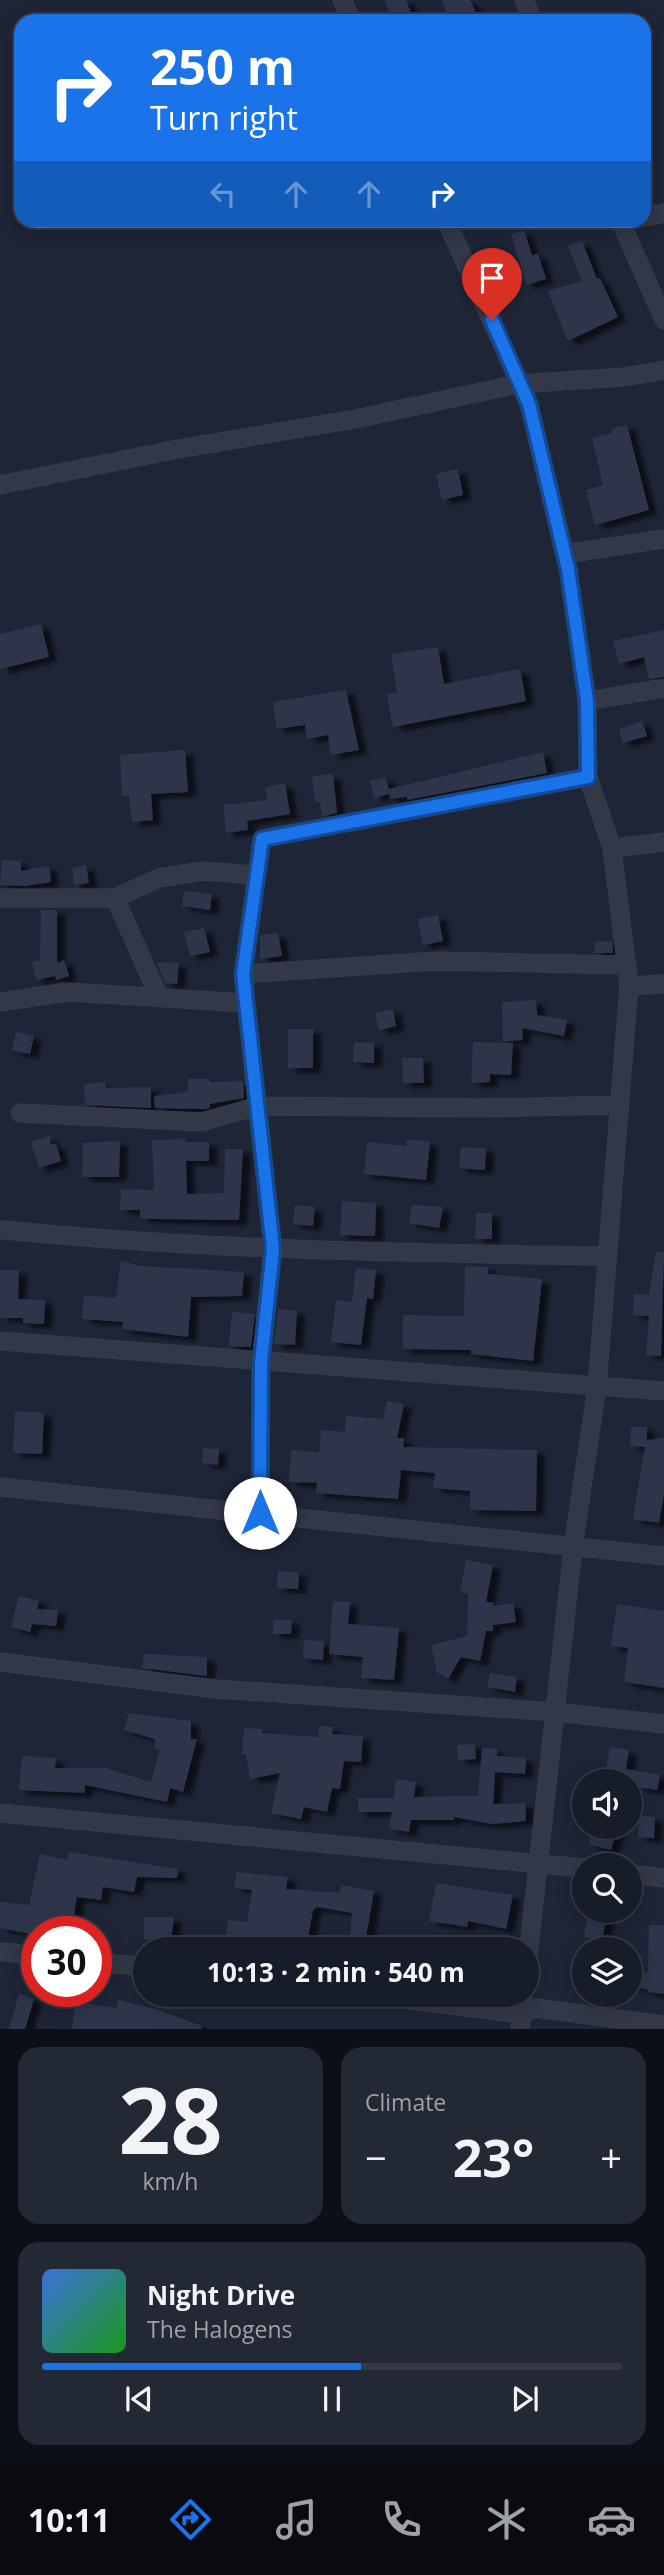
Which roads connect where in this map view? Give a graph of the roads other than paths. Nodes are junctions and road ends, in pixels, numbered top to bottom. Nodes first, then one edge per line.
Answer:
1 (450, 228) edge
2 (626, 228) edge
3 (664, 320) edge
4 (664, 370) edge
5 (518, 384) junction
6 (0, 485) edge
7 (664, 540) edge
8 (565, 555) junction
9 (664, 688) edge
10 (587, 701) junction
11 (588, 777) junction
12 (664, 842) edge
13 (612, 848) junction
14 (257, 875) junction
15 (0, 898) edge
16 (115, 898) junction
17 (627, 965) junction
18 (243, 974) junction
19 (664, 984) edge
20 (629, 986) junction
21 (159, 998) junction
22 (0, 1002) edge
23 (246, 1003) junction
24 (619, 1105) junction
25 (257, 1106) junction
26 (20, 1113) dead end
27 (4, 1230) dead end
28 (273, 1249) junction
29 (607, 1256) junction
30 (0, 1341) edge
31 (261, 1362) junction
32 (597, 1387) junction
33 (664, 1391) edge
34 (0, 1487) edge
35 (260, 1513) junction
36 (573, 1547) junction
37 (664, 1556) edge
38 (0, 1662) edge
39 (556, 1712) junction
40 (664, 1724) edge
41 (0, 1813) edge
42 (539, 1863) junction
43 (572, 1867) edge
44 (642, 1875) edge
45 (664, 1878) edge
46 (530, 1937) edge
47 (0, 1952) edge
48 (21, 1954) edge
49 (112, 1964) edge
50 (133, 1966) edge
51 (438, 2007) edge
52 (520, 2022) edge
53 (664, 2025) edge

1 - 5 street
2 - 3 street
4 - 5 street
5 - 6 street
5 - 8 street
7 - 8 street
8 - 10 street
9 - 10 street
10 - 11 street
11 - 13 street
11 - 14 street
12 - 13 street
13 - 17 street
14 - 16 street
14 - 18 street
15 - 16 street
16 - 21 street
17 - 18 street
17 - 20 street
18 - 23 street
19 - 20 street
20 - 24 street
21 - 22 street
21 - 23 street
23 - 25 street
24 - 25 street
24 - 29 street
25 - 26 street
25 - 28 street
27 - 28 street
28 - 29 street
28 - 31 street
29 - 32 street
30 - 31 street
31 - 32 street
31 - 35 street
32 - 33 street
32 - 36 street
34 - 35 street
35 - 36 street
36 - 37 street
36 - 39 street
38 - 39 street
39 - 40 street
39 - 42 street
41 - 42 street
42 - 43 street
42 - 46 street
44 - 45 street
47 - 48 street
49 - 50 street
51 - 52 street
52 - 53 street

